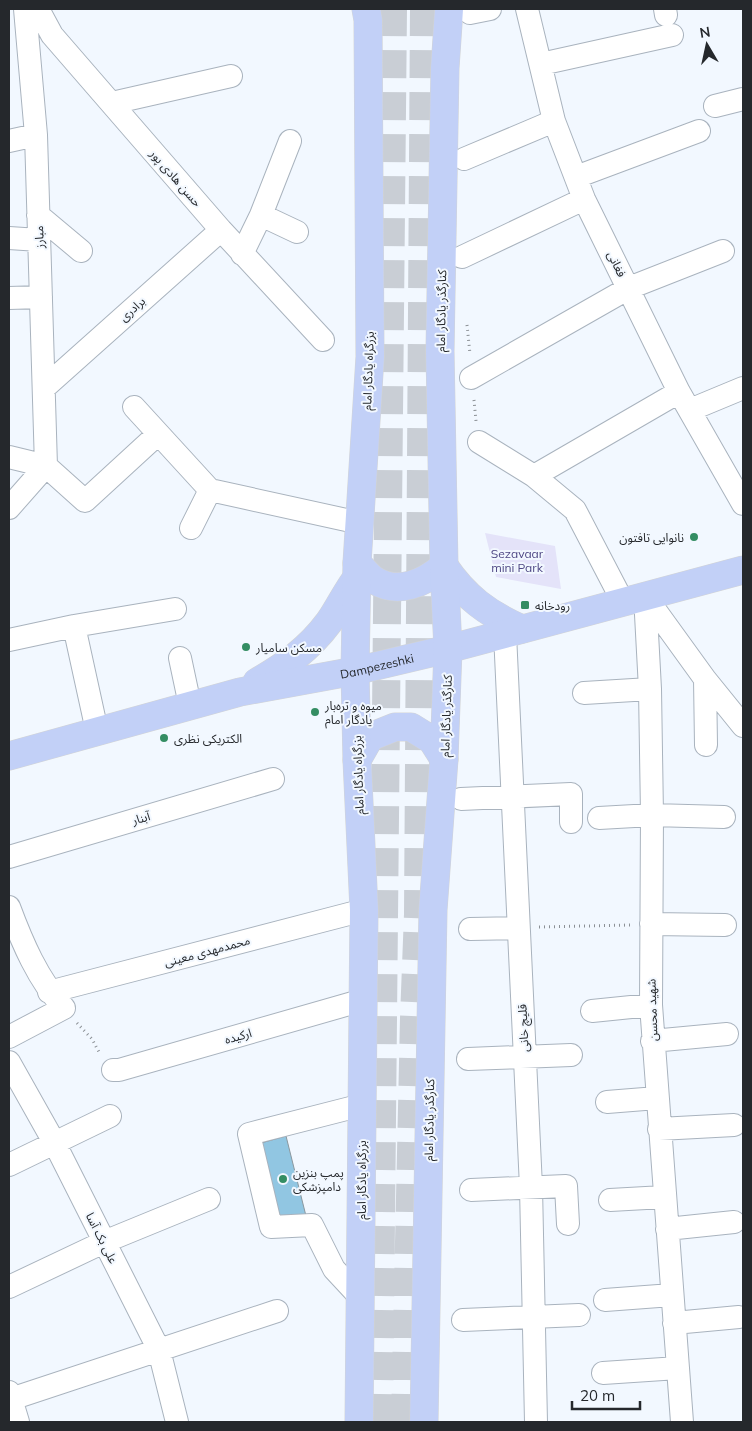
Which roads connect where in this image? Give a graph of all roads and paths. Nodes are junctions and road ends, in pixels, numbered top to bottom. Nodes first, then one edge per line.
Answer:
1 (25, 9) edge
2 (38, 9) edge
3 (366, 9) edge
4 (527, 9) edge
5 (470, 10) edge
6 (667, 20) edge
7 (541, 64) junction
8 (231, 76) dead end
9 (743, 99) edge
10 (112, 103) junction
11 (715, 106) dead end
12 (554, 121) junction
13 (699, 131) dead end
14 (36, 135) junction
15 (9, 141) edge
16 (290, 141) dead end
17 (464, 159) dead end
18 (576, 177) junction
19 (584, 198) junction
20 (38, 215) junction
21 (261, 215) junction
22 (221, 230) junction
23 (297, 232) dead end
24 (9, 238) edge
25 (39, 240) junction
26 (81, 251) dead end
27 (723, 251) dead end
28 (242, 254) junction
29 (462, 257) dead end
30 (629, 288) junction
31 (9, 298) edge
32 (41, 298) junction
33 (323, 340) dead end
34 (471, 378) dead end
35 (44, 388) junction
36 (743, 388) edge
37 (684, 401) junction
38 (134, 407) dead end
39 (158, 434) junction
40 (479, 442) dead end
41 (9, 457) edge
42 (46, 466) junction
43 (534, 476) junction
44 (210, 490) junction
45 (743, 504) edge
46 (9, 508) edge
47 (360, 523) junction
48 (190, 528) dead end
49 (444, 566) junction
50 (743, 570) edge
51 (357, 571) junction
52 (634, 599) junction
53 (175, 609) dead end
54 (74, 626) junction
55 (513, 632) junction
56 (9, 640) edge
57 (448, 649) junction
58 (180, 658) dead end
59 (355, 671) junction
60 (705, 680) junction
61 (650, 689) junction
62 (240, 692) junction
63 (584, 693) dead end
64 (190, 705) junction
65 (743, 726) edge
66 (97, 731) junction
67 (706, 745) dead end
68 (9, 756) edge
69 (444, 759) junction
70 (357, 760) junction
71 (273, 780) dead end
72 (513, 797) junction
73 (461, 799) dead end
74 (652, 815) junction
75 (724, 817) dead end
76 (599, 818) dead end
77 (571, 822) dead end
78 (9, 857) edge
79 (9, 907) edge
80 (364, 910) junction
81 (651, 924) junction
82 (725, 925) dead end
83 (518, 928) junction
84 (470, 929) dead end
85 (56, 1000) junction
86 (363, 1000) junction
87 (651, 1006) junction
88 (592, 1011) dead end
89 (727, 1034) dead end
90 (9, 1036) edge
91 (652, 1041) junction
92 (571, 1055) dead end
93 (525, 1057) junction
94 (468, 1059) dead end
95 (9, 1062) edge
96 (113, 1070) joint
97 (657, 1098) junction
98 (607, 1102) dead end
99 (362, 1105) junction
100 (110, 1116) dead end
101 (734, 1125) dead end
102 (659, 1129) junction
103 (54, 1142) junction
104 (9, 1165) edge
105 (531, 1187) junction
106 (471, 1190) dead end
107 (664, 1197) junction
108 (209, 1200) dead end
109 (610, 1200) dead end
110 (734, 1222) dead end
111 (568, 1224) dead end
112 (667, 1229) junction
113 (104, 1242) junction
114 (9, 1287) edge
115 (672, 1296) junction
116 (360, 1297) junction
117 (606, 1300) dead end
118 (278, 1311) dead end
119 (579, 1316) dead end
120 (534, 1317) junction
121 (739, 1317) dead end
122 (463, 1320) dead end
123 (674, 1323) junction
124 (159, 1350) junction
125 (678, 1368) junction
126 (603, 1373) dead end
127 (10, 1395) edge
128 (18, 1422) edge
129 (177, 1422) edge
130 (360, 1422) edge
131 (424, 1422) edge
132 (536, 1422) edge
133 (682, 1422) edge

1 - 14 street, مبارز
2 - 10 street, حسن هادی پور
3 - 47 main road, بزرگراه یادگار امام
4 - 7 street, فغانی
5 - 49 main road, کنارگذر یادگار امام
6 - 7 street
7 - 12 street, فغانی
8 - 10 street
9 - 11 street
10 - 22 street, حسن هادی پور
12 - 17 street
12 - 18 street, فغانی
13 - 18 street
14 - 15 street
14 - 20 street, مبارز
16 - 21 street
18 - 19 street, فغانی
19 - 29 street
19 - 30 street, فغانی
20 - 25 street, مبارز
20 - 26 street
21 - 23 street
21 - 28 street
22 - 28 street, حسن هادی پور
22 - 35 street, برادری
24 - 25 street
25 - 32 street, مبارز
27 - 30 street
28 - 33 street, حسن هادی پور
30 - 34 street
30 - 37 street, فغانی
31 - 32 street
32 - 35 street, مبارز
35 - 42 street, مبارز
36 - 37 street
37 - 43 street
37 - 45 street, فغانی
38 - 39 street
39 - 42 street
39 - 44 street
40 - 43 street
41 - 42 street
42 - 46 street
43 - 52 street
44 - 47 street
44 - 48 street
47 - 51 main road, بزرگراه یادگار امام
49 - 51 main road
49 - 55 main road
49 - 57 main road, کنارگذر یادگار امام
50 - 52 main road, Dampezeshki
51 - 59 main road, بزرگراه یادگار امام
51 - 62 main road
52 - 55 main road, Dampezeshki
52 - 60 street
52 - 61 street, شهید محسن
53 - 54 street
54 - 56 street
54 - 66 street
55 - 57 main road, Dampezeshki
55 - 72 street, قلیچ خانی
57 - 59 main road, Dampezeshki
57 - 69 main road, کنارگذر یادگار امام
58 - 64 street
59 - 62 main road, Dampezeshki
59 - 70 main road, بزرگراه یادگار امام
60 - 65 street
60 - 67 street
61 - 63 street
61 - 74 street, شهید محسن
62 - 64 main road, Dampezeshki
64 - 66 main road, Dampezeshki
66 - 68 main road, Dampezeshki
69 - 70 main road
69 - 131 main road, کنارگذر یادگار امام
70 - 80 main road, بزرگراه یادگار امام
71 - 78 street, آبنار
72 - 73 street
72 - 77 street
72 - 83 street, قلیچ خانی
74 - 75 street
74 - 76 street
74 - 81 street, شهید محسن
79 - 85 street
80 - 85 street, محمدمهدی معینی
80 - 86 main road, بزرگراه یادگار امام
81 - 82 street
81 - 83 path
81 - 87 street, شهید محسن
83 - 84 street
83 - 93 street, قلیچ خانی
85 - 90 street, محمدمهدی معینی
85 - 96 path
86 - 96 street, ارکیده
86 - 99 main road, بزرگراه یادگار امام
87 - 88 street
87 - 91 street, شهید محسن
89 - 91 street
91 - 97 street, شهید محسن
92 - 93 street
93 - 94 street
93 - 105 street, قلیچ خانی
95 - 103 street, علی بک آسا
97 - 98 street
97 - 102 street, شهید محسن
99 - 116 main road, بزرگراه یادگار امام
99 - 116 street
100 - 103 street
101 - 102 street
102 - 107 street, شهید محسن
103 - 104 street
103 - 113 street, علی بک آسا
105 - 106 street
105 - 111 street
105 - 120 street, قلیچ خانی
107 - 109 street
107 - 112 street, شهید محسن
108 - 113 street
110 - 112 street
112 - 115 street, شهید محسن
113 - 114 street
113 - 124 street, علی بک آسا
115 - 117 street
115 - 123 street, شهید محسن
116 - 130 main road, بزرگراه یادگار امام
118 - 124 street
119 - 120 street
120 - 122 street
120 - 132 street, قلیچ خانی
121 - 123 street
123 - 125 street, شهید محسن
124 - 127 street
124 - 129 street, علی بک آسا
125 - 126 street
125 - 133 street, شهید محسن
127 - 128 street

